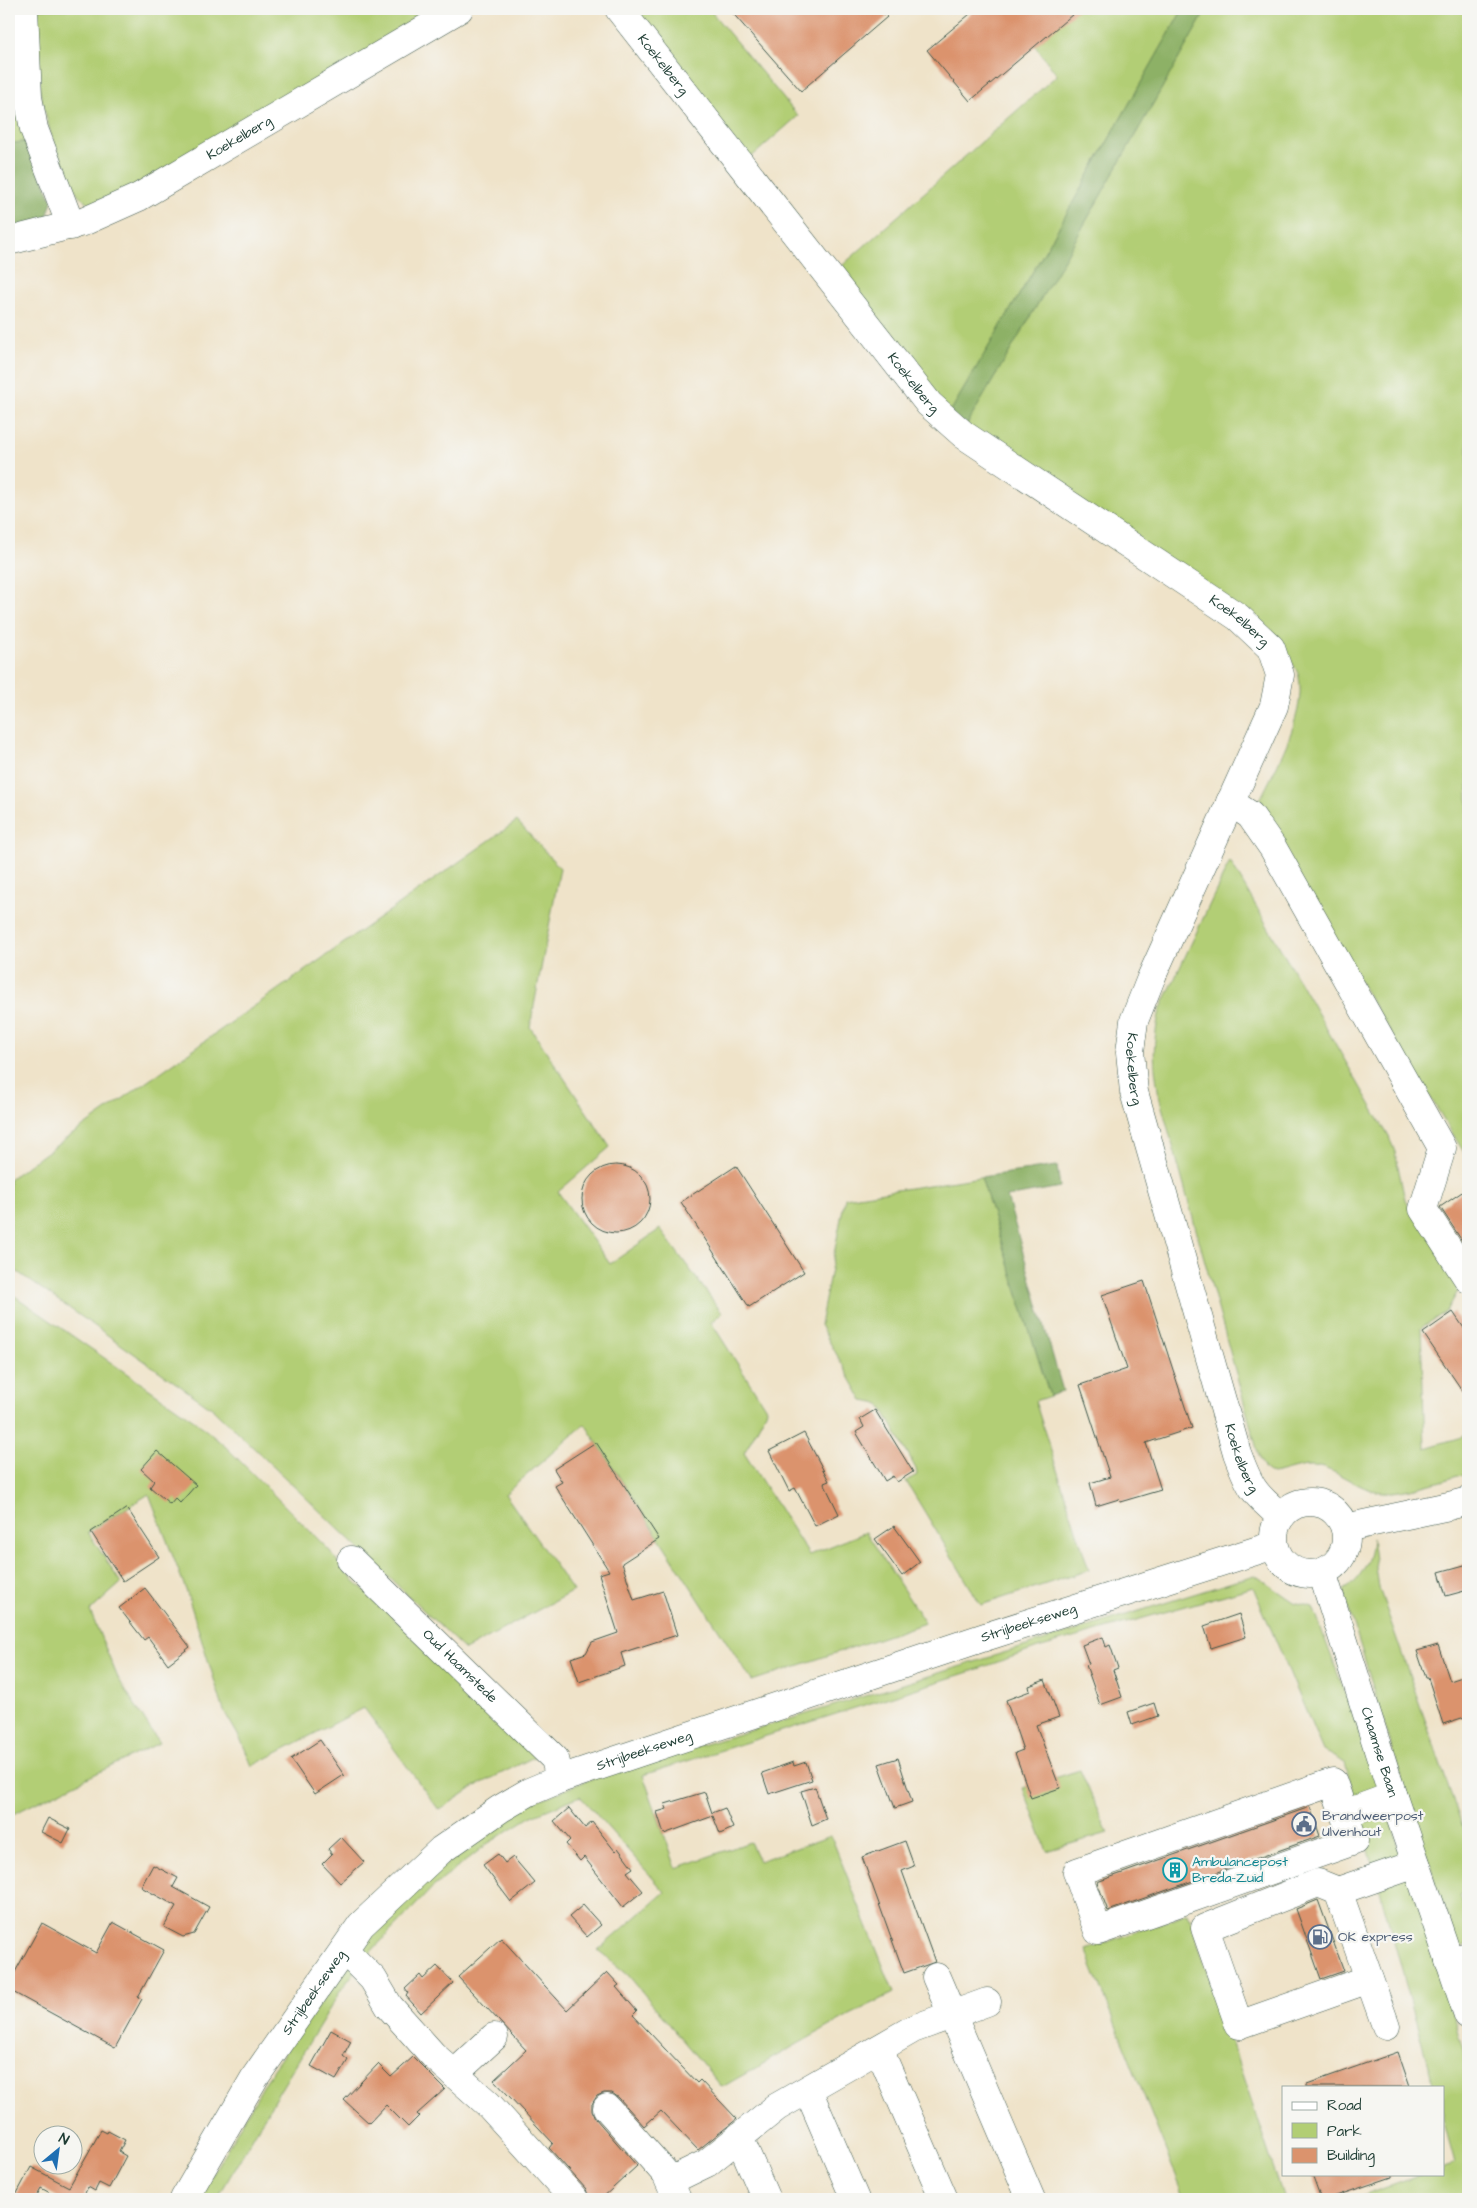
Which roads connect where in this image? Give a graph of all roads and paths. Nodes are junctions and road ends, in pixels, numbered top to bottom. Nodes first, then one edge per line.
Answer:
1 (24, 9) edge
2 (459, 9) edge
3 (619, 9) edge
4 (70, 226) junction
5 (9, 241) edge
6 (1230, 802) junction
7 (1468, 1279) edge
8 (1468, 1501) edge
9 (1281, 1516) junction
10 (1345, 1528) junction
11 (1274, 1545) junction
12 (351, 1560) dead end
13 (1322, 1572) junction
14 (560, 1779) junction
15 (1393, 1796) junction
16 (1344, 1814) junction
17 (1416, 1864) junction
18 (1338, 1891) junction
19 (344, 1950) junction
20 (1459, 1959) edge
21 (936, 1977) dead end
22 (1369, 1979) junction
23 (987, 2002) dead end
24 (951, 2014) junction
25 (1468, 2015) edge
26 (1386, 2026) dead end
27 (494, 2037) dead end
28 (879, 2049) junction
29 (454, 2074) junction
30 (808, 2090) junction
31 (608, 2108) dead end
32 (739, 2138) junction
33 (673, 2190) edge
34 (184, 2199) edge
35 (574, 2199) edge
36 (766, 2199) edge
37 (855, 2199) edge
38 (944, 2199) edge
39 (1031, 2199) edge

1 - 4 street
2 - 4 street, Koekelberg
3 - 6 street, Koekelberg
4 - 5 street, Koekelberg
6 - 7 street
6 - 9 street, Koekelberg
8 - 10 street
9 - 10 street
9 - 11 street
10 - 13 street
11 - 13 street
11 - 14 street, Strijbeekseweg
12 - 14 street, Oud Haamstede
13 - 15 street, Chaamse Baan
14 - 19 street, Strijbeekseweg
15 - 16 street
15 - 17 street, Chaamse Baan
16 - 16 street
17 - 18 street
17 - 20 street, Chaamse Baan
18 - 22 street
18 - 22 street
19 - 29 street
19 - 34 street, Strijbeekseweg
20 - 25 street, Chaamse Baan
21 - 24 street
22 - 26 street
23 - 24 street
24 - 28 street
24 - 39 street
27 - 29 street
28 - 30 street
28 - 38 street
29 - 35 street
30 - 32 street
30 - 37 street
31 - 33 street
32 - 33 street
32 - 36 street

